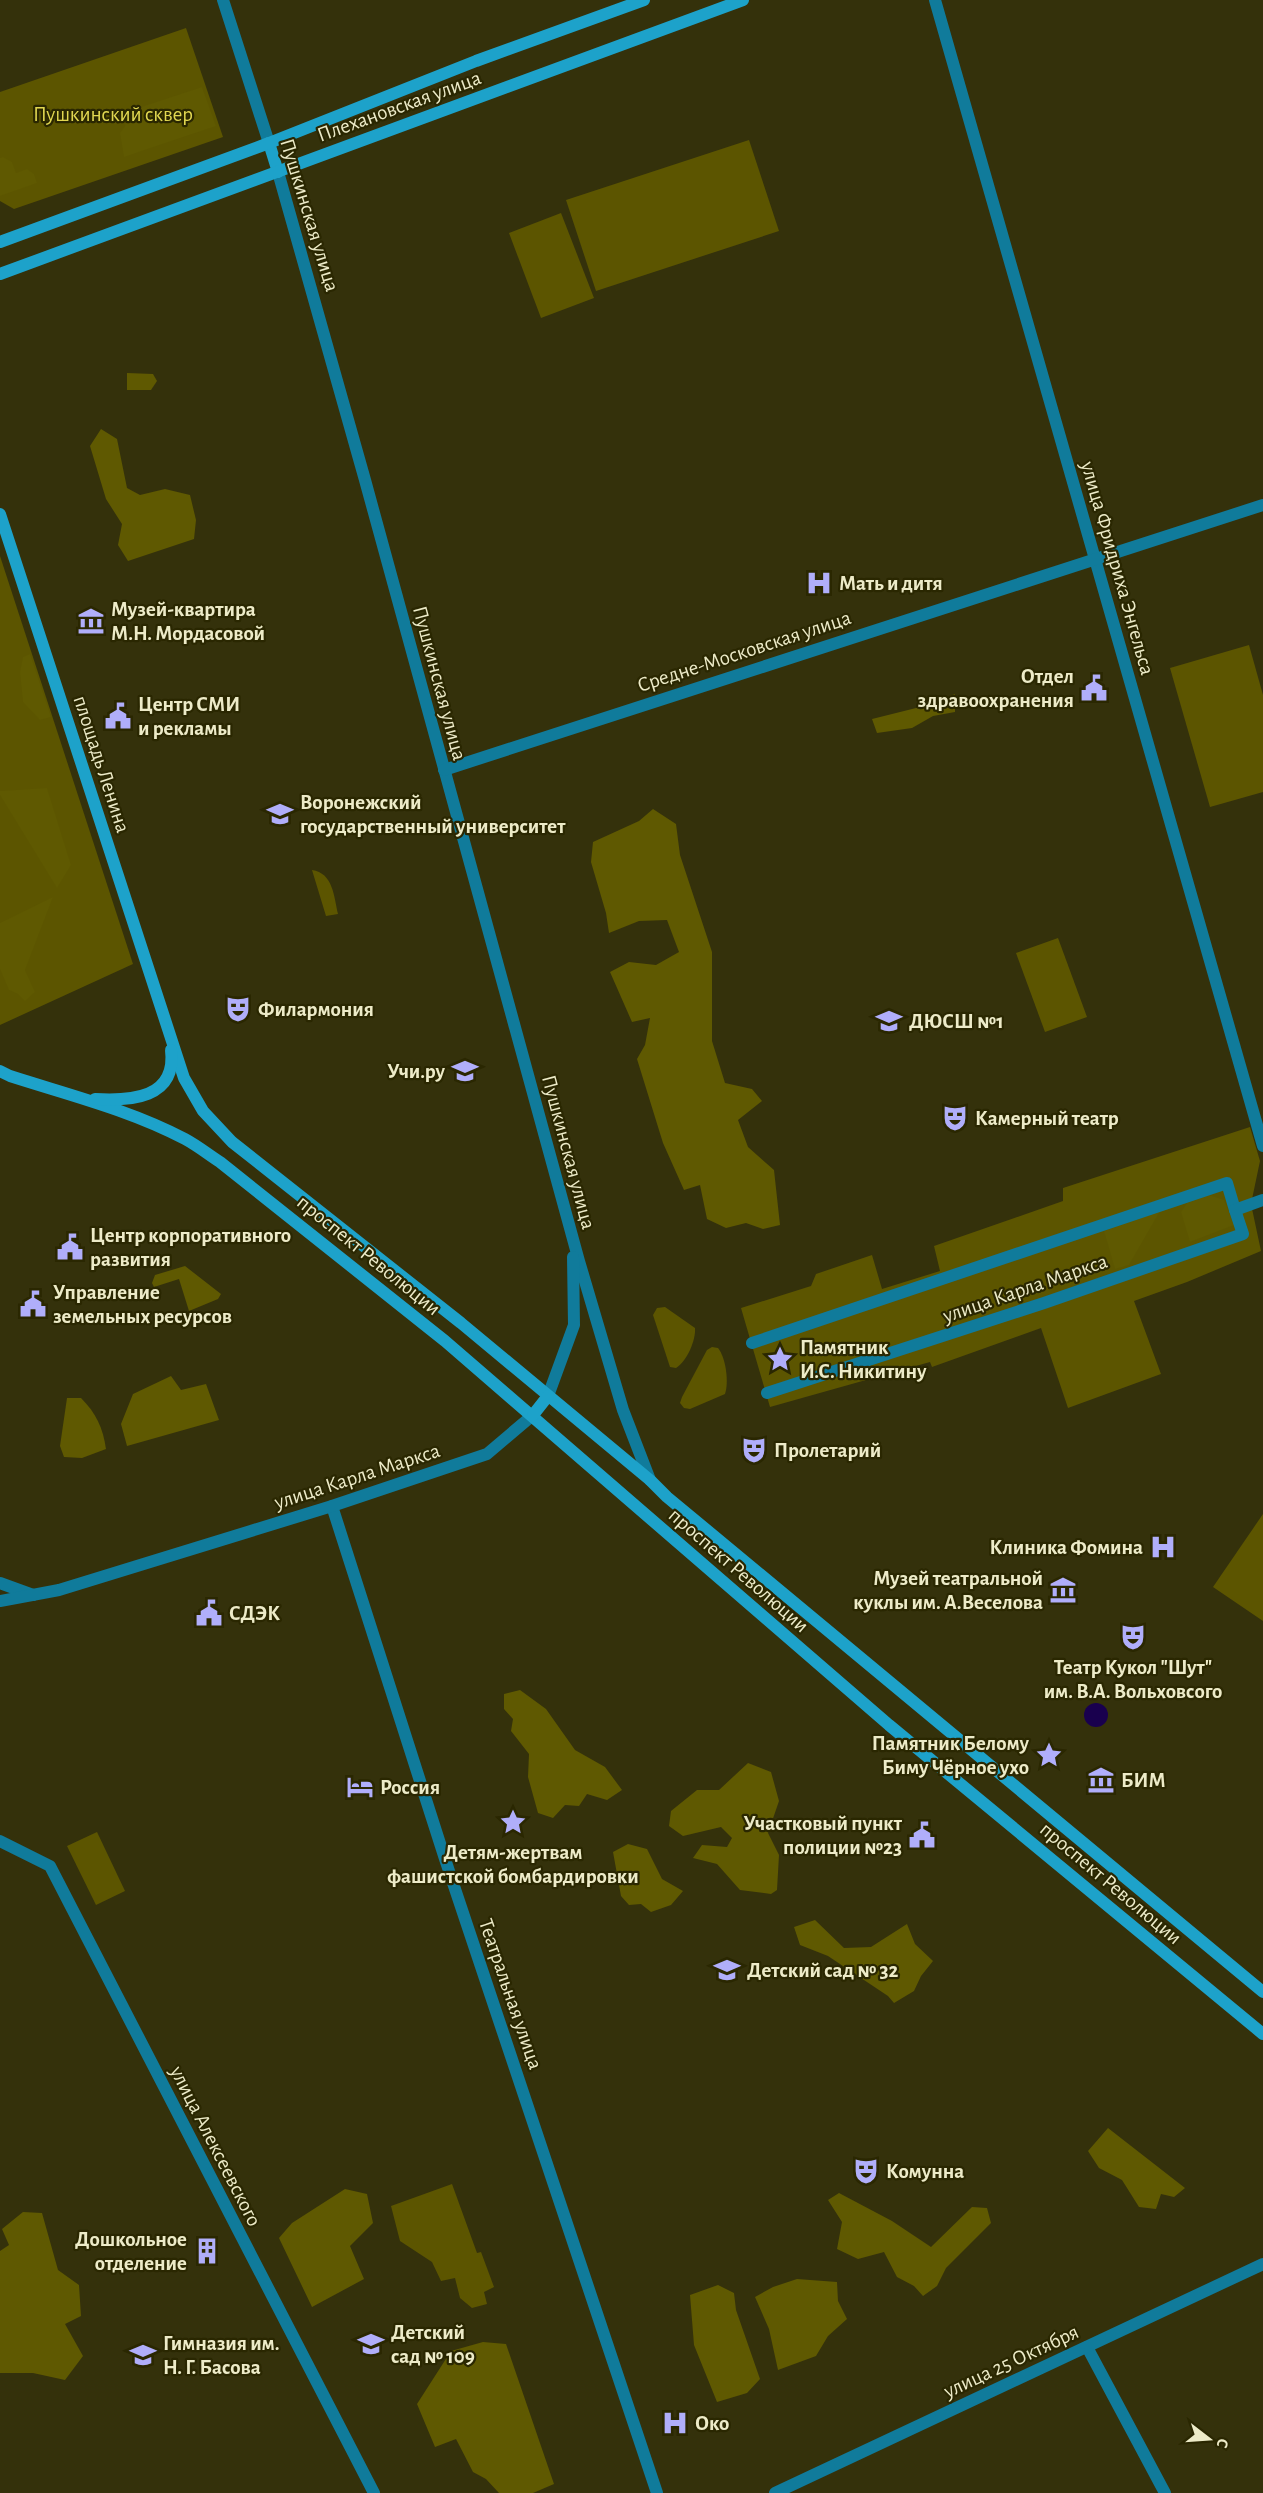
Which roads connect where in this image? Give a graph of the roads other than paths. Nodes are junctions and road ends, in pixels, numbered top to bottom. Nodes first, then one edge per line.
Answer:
1 (223, 0) edge
2 (644, 0) edge
3 (743, 0) edge
4 (934, 0) edge
5 (269, 144) junction
6 (278, 172) junction
7 (0, 242) edge
8 (0, 274) edge
9 (1263, 505) edge
10 (0, 514) edge
11 (1094, 558) junction
12 (444, 770) junction
13 (168, 1026) junction
14 (0, 1071) edge
15 (81, 1098) junction
16 (203, 1111) joint
17 (187, 1140) joint
18 (1263, 1146) edge
19 (1263, 1200) edge
20 (1235, 1210) junction
21 (573, 1238) junction
22 (752, 1343) dead end
23 (767, 1393) dead end
24 (548, 1396) junction
25 (533, 1415) junction
26 (650, 1480) junction
27 (332, 1506) junction
28 (0, 1583) edge
29 (33, 1595) junction
30 (0, 1601) edge
31 (0, 1841) edge
32 (1263, 1992) edge
33 (1263, 2034) edge
34 (1263, 2264) edge
35 (1087, 2347) junction
36 (374, 2493) edge
37 (657, 2493) edge
38 (776, 2493) edge
39 (1165, 2493) edge

1 - 5 street, Пушкинская улица
2 - 5 main road, Плехановская улица
3 - 6 main road, Плехановская улица
4 - 11 street, улица Фридриха Энгельса
5 - 6 main road, Пушкинская улица
5 - 7 main road, Плехановская улица
6 - 8 main road, Плехановская улица
6 - 12 street, Пушкинская улица
9 - 11 street, Средне-Московская улица
10 - 13 main road, площадь Ленина
11 - 12 street, Средне-Московская улица
11 - 18 street, улица Фридриха Энгельса
12 - 21 street, Пушкинская улица
13 - 15 main road, площадь Ленина
13 - 16 main road, площадь Ленина
14 - 15 main road, площадь Ленина
15 - 17 main road, площадь Ленина
16 - 24 main road, проспект Революции
17 - 25 main road, проспект Революции
19 - 20 street
20 - 22 street
20 - 23 street, улица Карла Маркса
21 - 24 street, улица Карла Маркса
21 - 26 street, Пушкинская улица
24 - 25 main road, улица Карла Маркса
24 - 26 main road, проспект Революции
25 - 27 street, улица Карла Маркса
25 - 33 main road, проспект Революции
26 - 32 main road, проспект Революции
27 - 29 street, улица Карла Маркса
27 - 37 street, Театральная улица
28 - 29 street
29 - 30 street, улица Карла Маркса
31 - 36 street, улица Алексеевского
34 - 35 street, улица 25 Октября
35 - 38 street, улица 25 Октября
35 - 39 street

